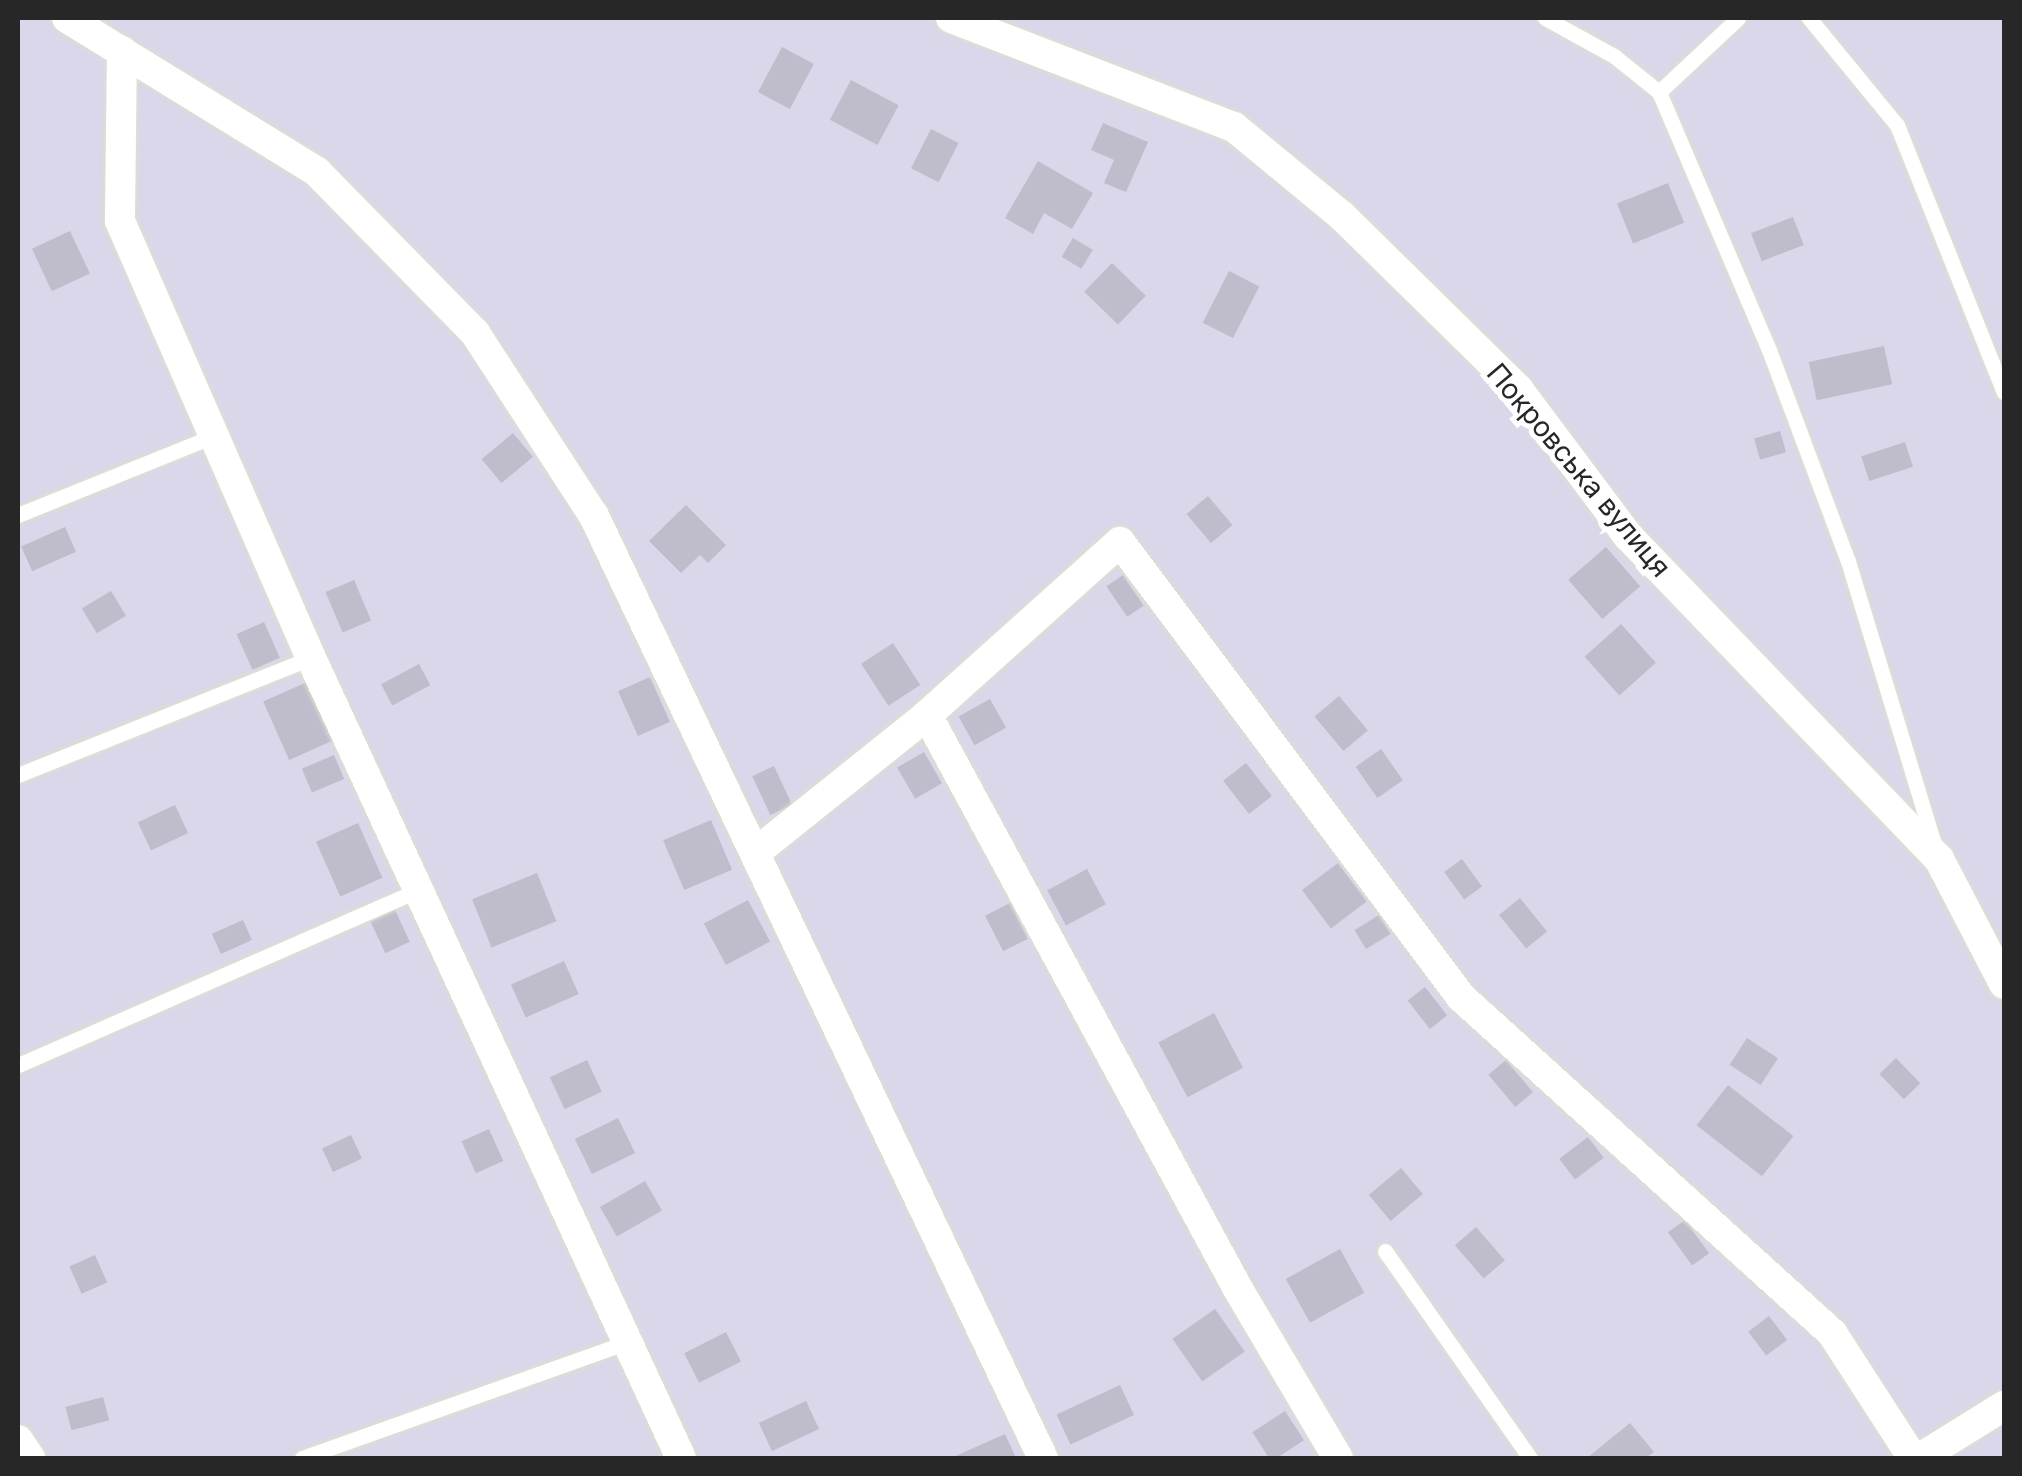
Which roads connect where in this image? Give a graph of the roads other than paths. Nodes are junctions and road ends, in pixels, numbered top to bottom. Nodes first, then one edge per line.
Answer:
1 (66, 18) edge
2 (951, 18) edge
3 (1546, 18) edge
4 (1738, 18) edge
5 (1808, 18) edge
6 (122, 51) junction
7 (1658, 92) junction
8 (2004, 392) edge
9 (214, 436) junction
10 (18, 516) edge
11 (311, 658) junction
12 (927, 714) junction
13 (18, 775) edge
14 (755, 853) junction
15 (1939, 859) junction
16 (419, 890) junction
17 (2004, 984) edge
18 (18, 1065) edge
19 (1385, 1251) dead end
20 (627, 1342) junction
21 (2004, 1406) edge
22 (18, 1440) edge
23 (30, 1458) edge
24 (302, 1458) edge
25 (680, 1458) edge
26 (1044, 1458) edge
27 (1338, 1458) edge
28 (1530, 1458) edge
29 (1916, 1458) edge

1 - 6 street
2 - 15 street, Покровська вулиця
3 - 7 lane
4 - 7 lane
5 - 8 lane
6 - 9 street
6 - 14 street
7 - 15 lane
9 - 10 lane
9 - 11 street
11 - 13 lane
11 - 16 street
12 - 14 street
12 - 27 street
12 - 29 street
14 - 26 street
15 - 17 street, Покровська вулиця
16 - 18 lane
16 - 20 street
19 - 28 lane
20 - 24 lane
20 - 25 street
21 - 29 street
22 - 23 street

